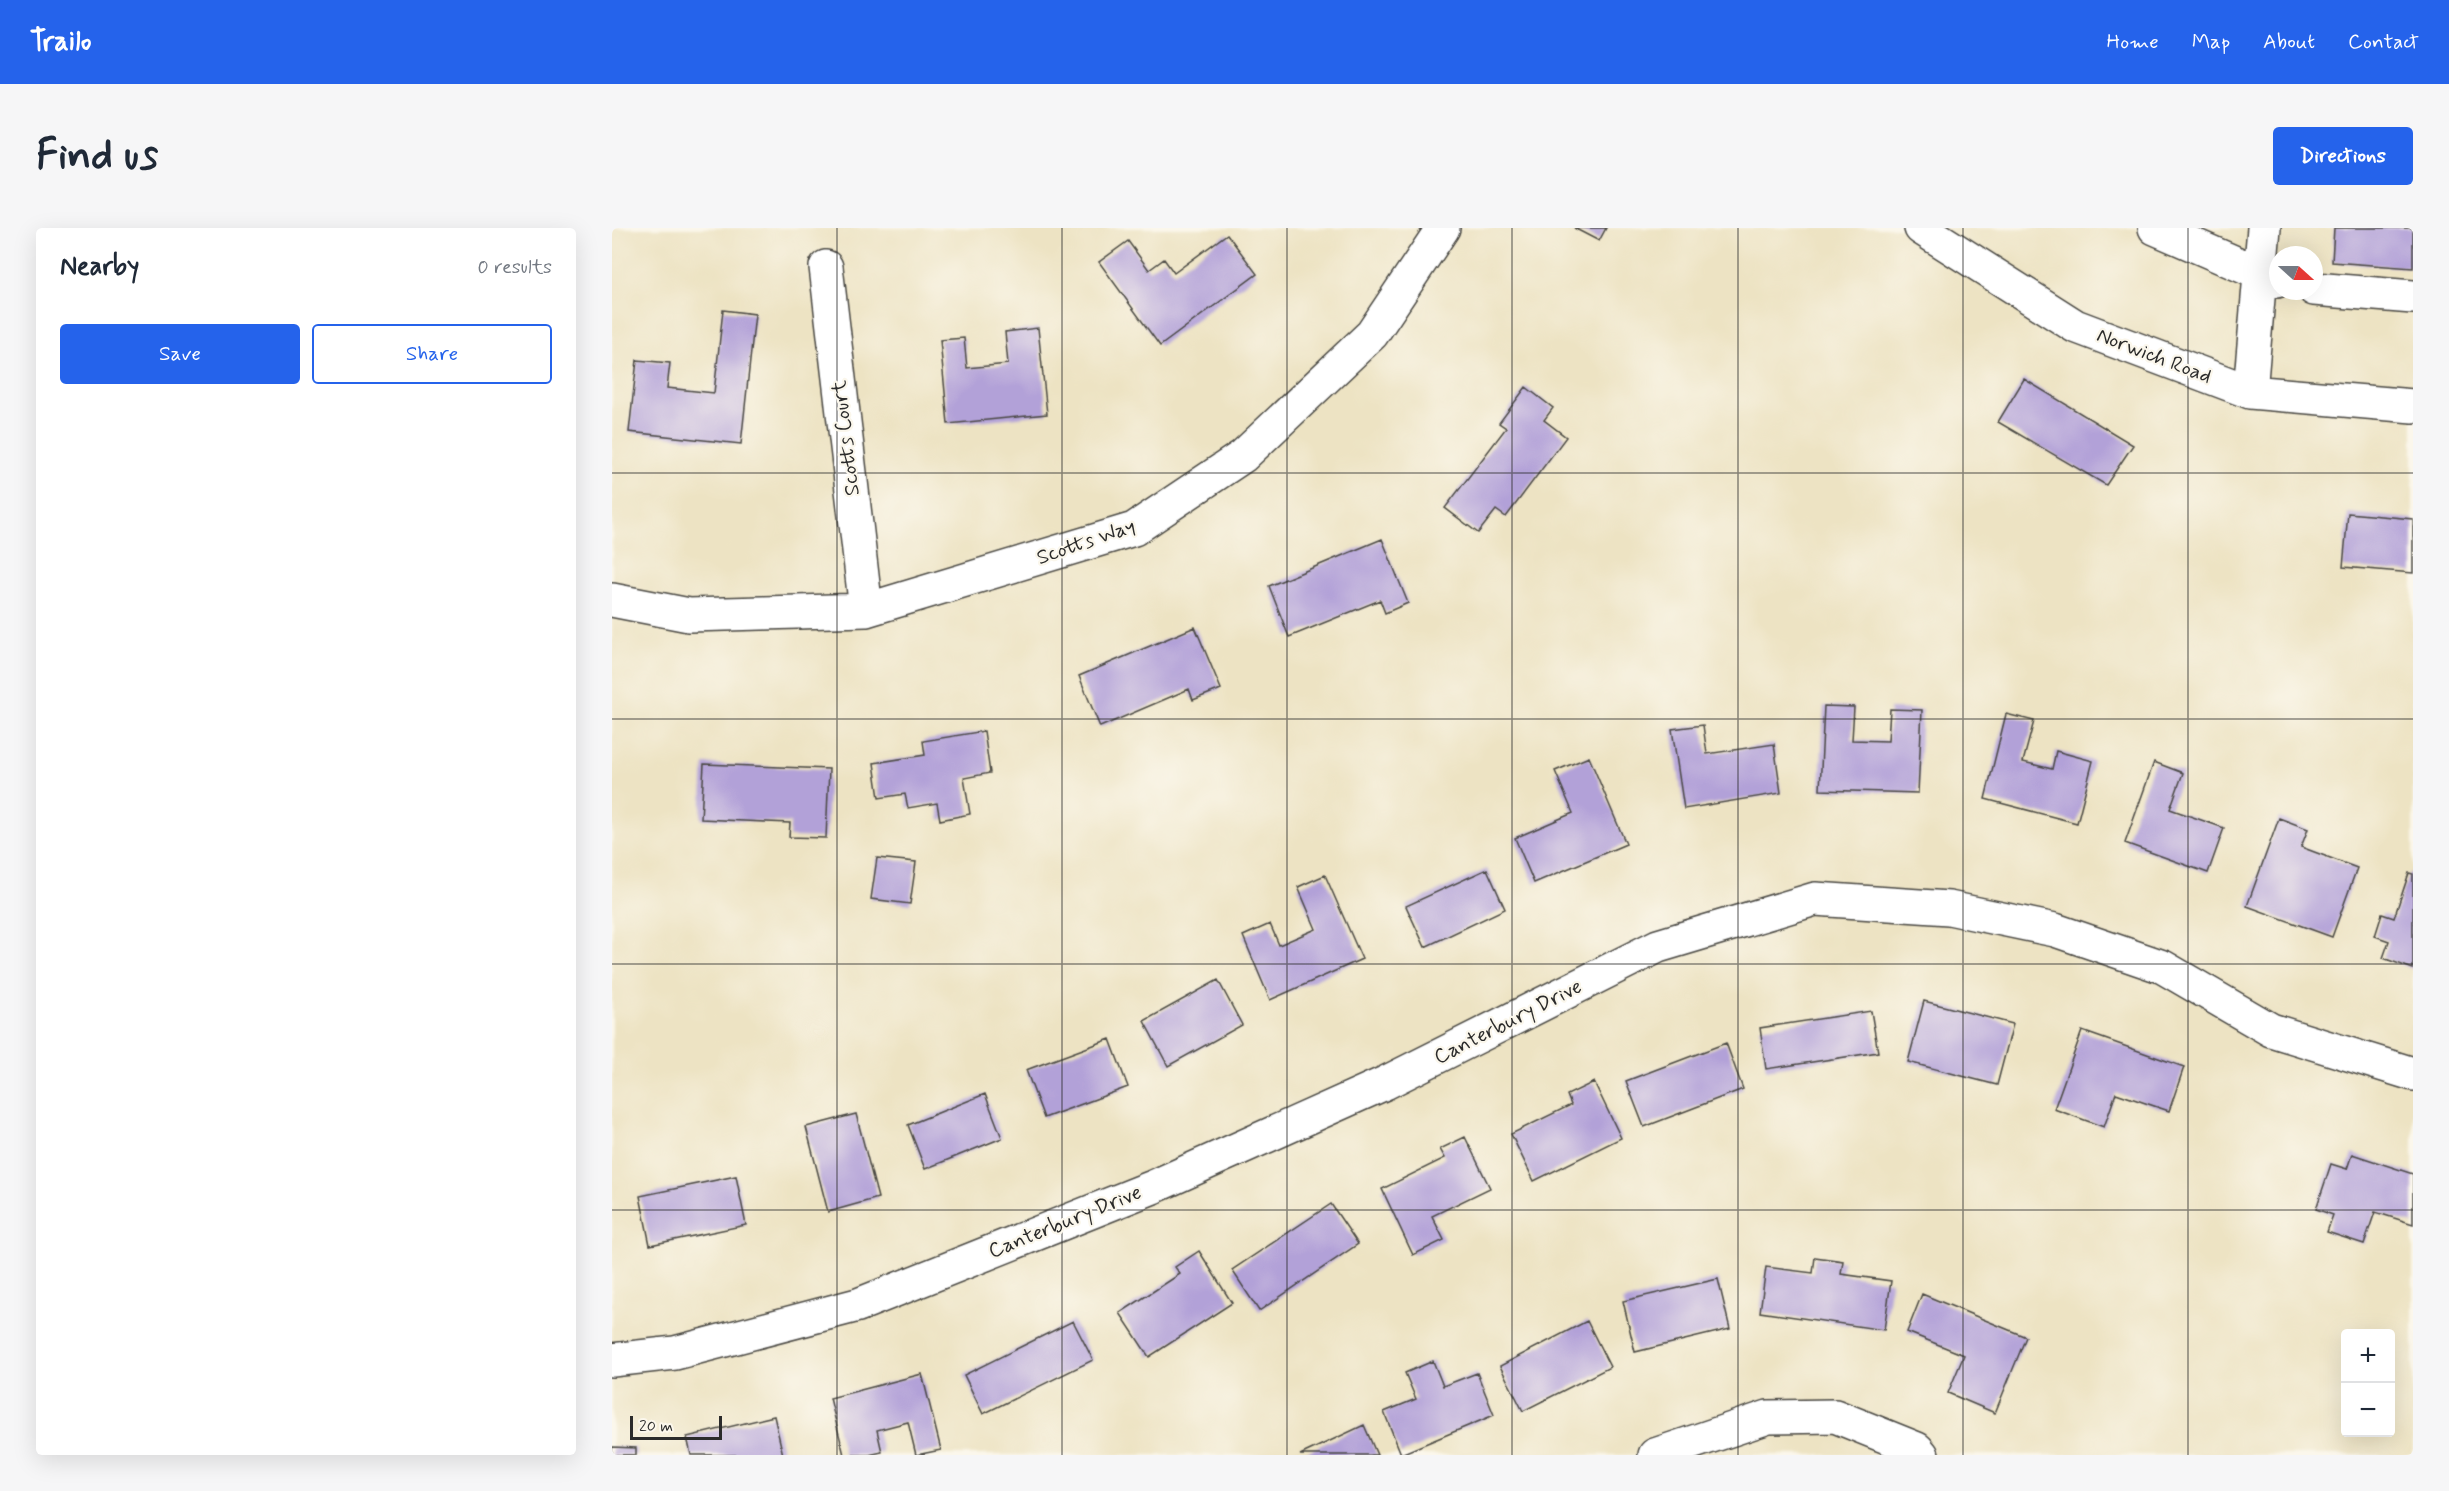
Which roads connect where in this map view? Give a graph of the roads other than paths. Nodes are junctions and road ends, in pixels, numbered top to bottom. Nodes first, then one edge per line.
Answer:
1 (1443, 228) edge
2 (1921, 228) edge
3 (2155, 228) edge
4 (2264, 228) edge
5 (826, 267) dead end
6 (2269, 277) edge
7 (2323, 290) edge
8 (2413, 297) edge
9 (2250, 392) junction
10 (2413, 406) edge
11 (612, 600) edge
12 (866, 610) junction
13 (2413, 1074) edge
14 (612, 1360) edge
15 (1655, 1455) edge
16 (1922, 1455) edge

1 - 12 street, Scotts Way
2 - 9 street, Norwich Road
3 - 6 street
4 - 6 street
5 - 12 street, Scotts Court
6 - 9 street
7 - 8 street
9 - 10 street, Norwich Road
11 - 12 street, Scotts Way
13 - 14 street, Canterbury Drive
15 - 16 street

